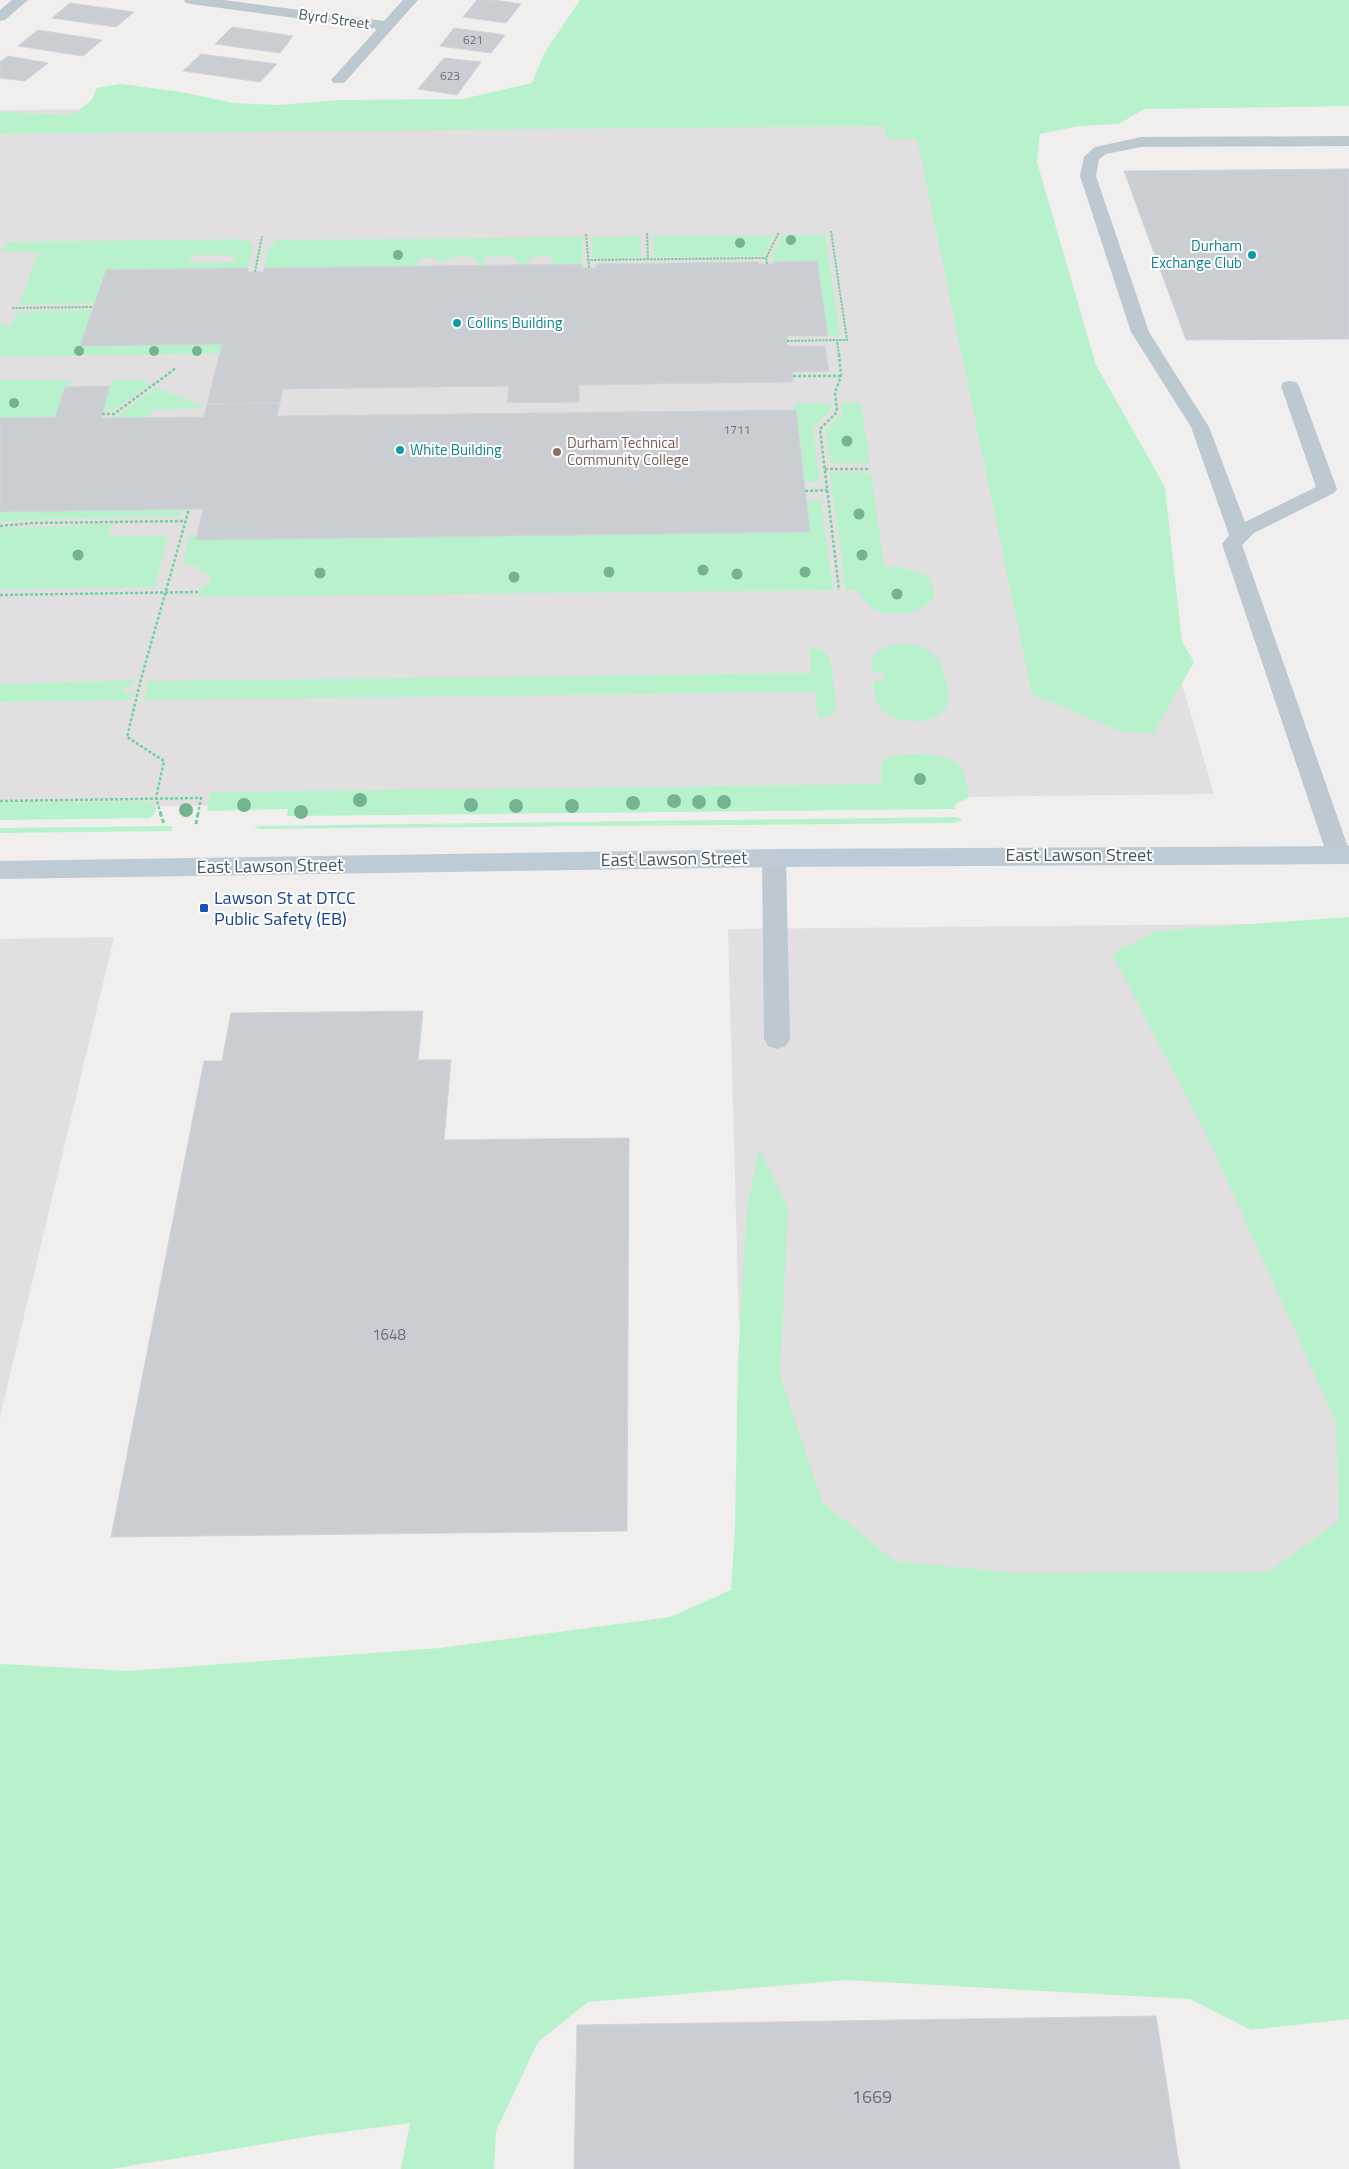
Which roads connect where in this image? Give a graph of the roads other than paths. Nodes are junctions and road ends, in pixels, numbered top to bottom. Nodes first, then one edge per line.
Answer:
1 (21, 0) edge
2 (191, 0) edge
3 (411, 0) edge
4 (0, 17) edge
5 (387, 26) junction
6 (339, 80) dead end
7 (1349, 141) edge
8 (1290, 386) dead end
9 (1240, 537) junction
10 (1344, 855) edge
11 (774, 858) junction
12 (0, 870) edge
13 (777, 1039) dead end

1 - 4 street
2 - 5 street, Byrd Street
3 - 5 street
5 - 6 street
7 - 9 lane
8 - 9 lane
9 - 10 lane
10 - 11 street, East Lawson Street
11 - 12 street, East Lawson Street
11 - 13 lane

